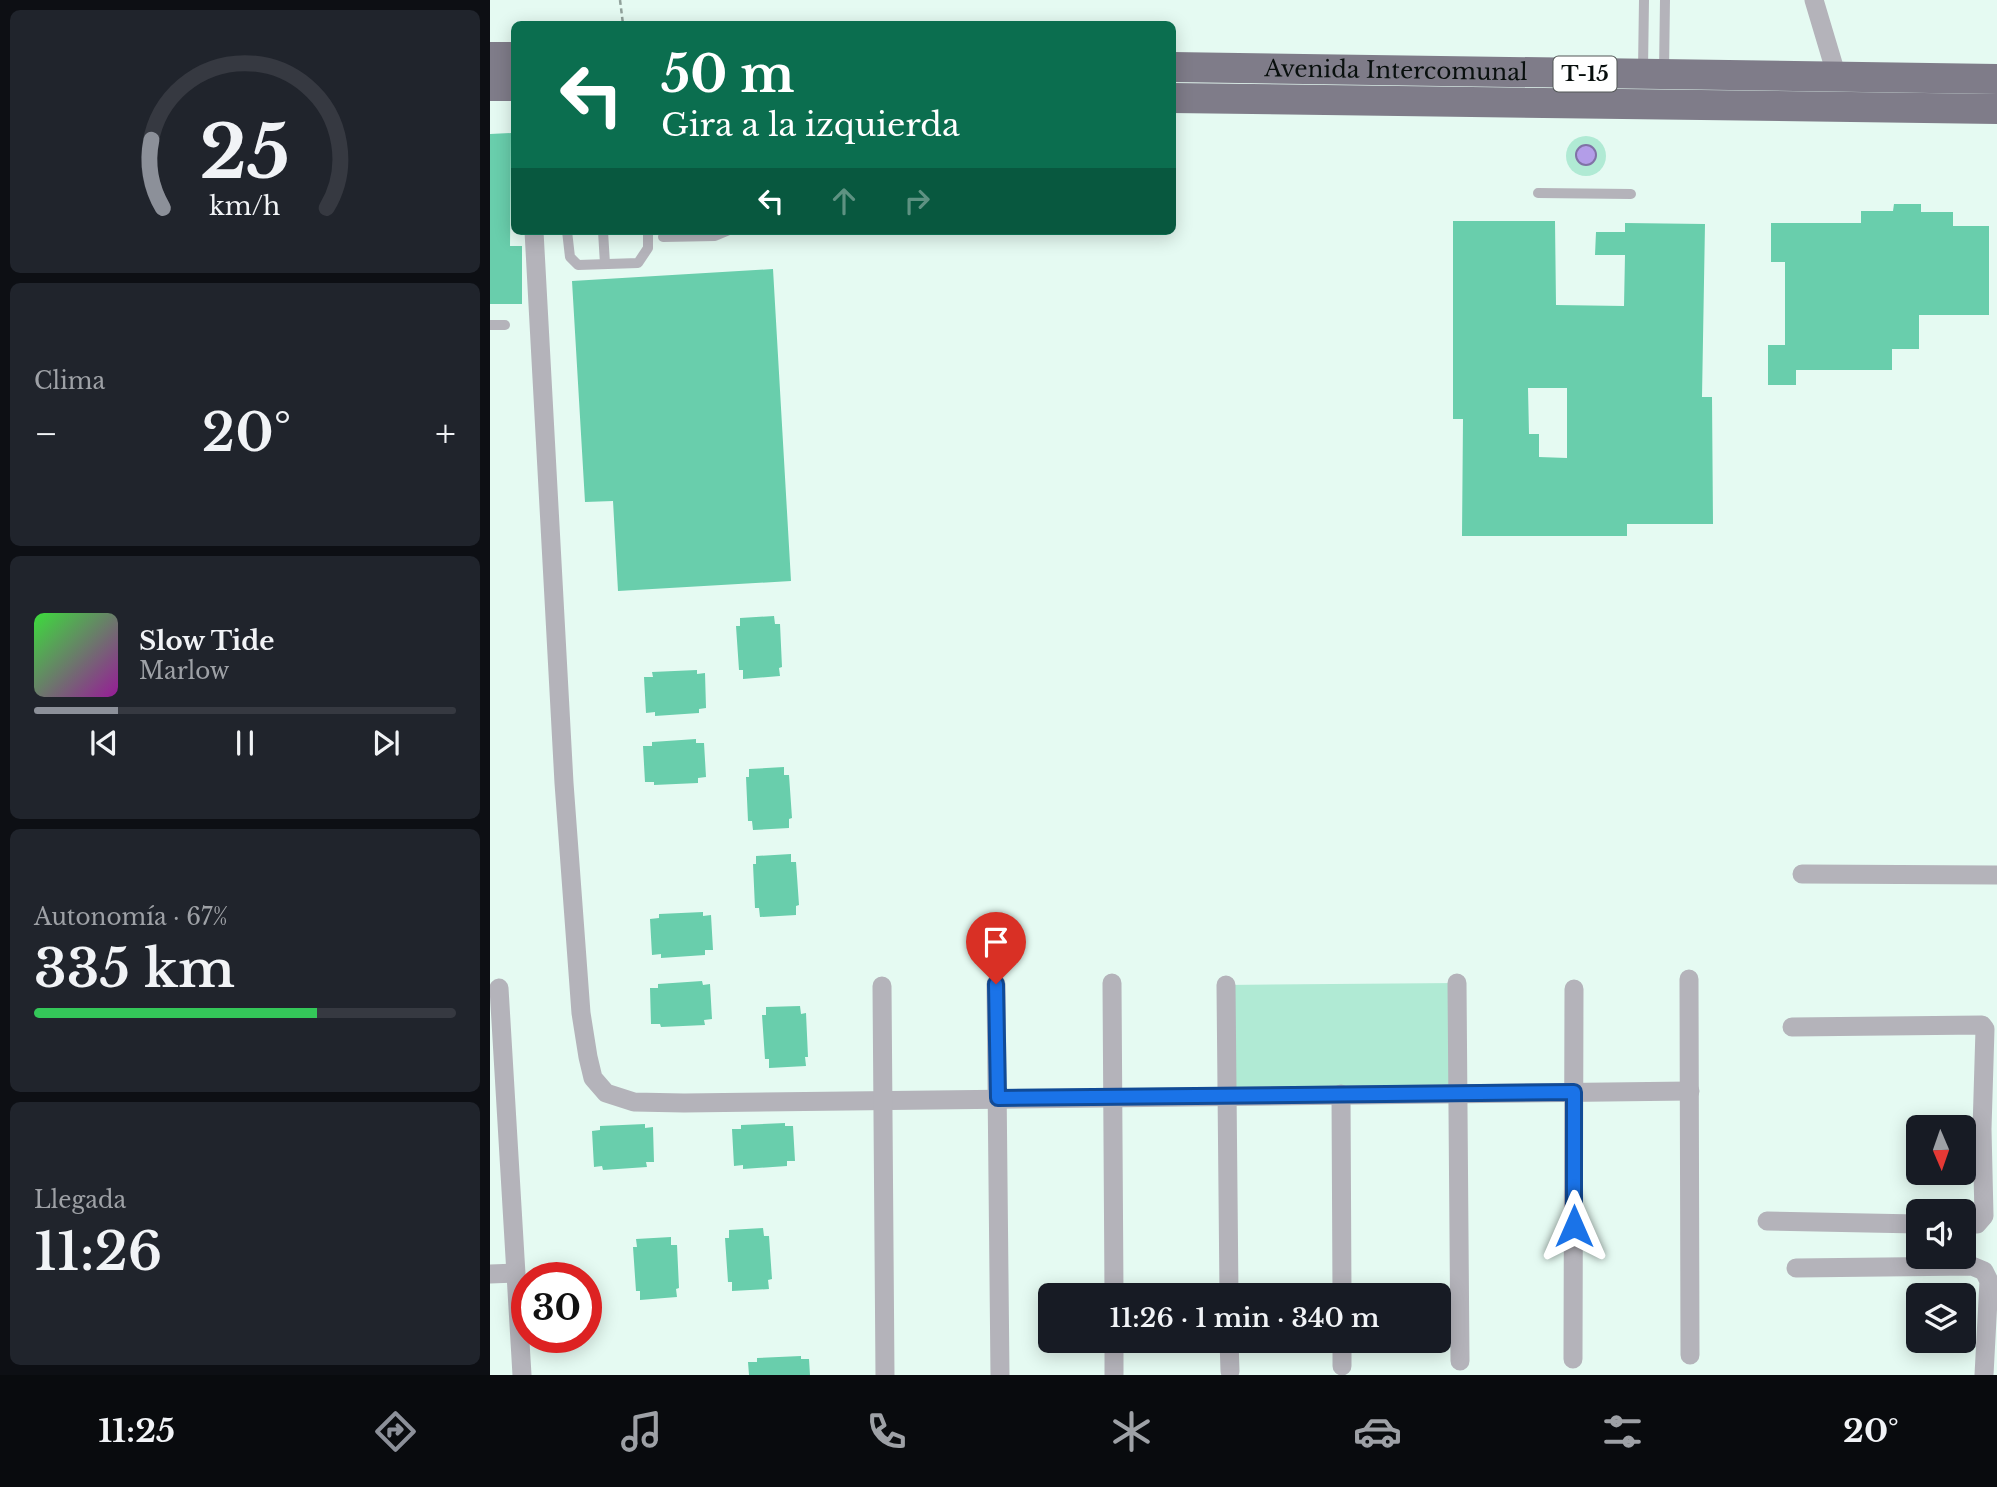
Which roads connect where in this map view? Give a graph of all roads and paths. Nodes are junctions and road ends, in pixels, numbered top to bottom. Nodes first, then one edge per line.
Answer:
1 (620, 0) edge
2 (1644, 0) edge
3 (1665, 0) edge
4 (1814, 0) edge
5 (622, 21) edge
6 (490, 57) edge
7 (511, 57) edge
8 (1176, 67) edge
9 (1654, 75) junction
10 (1837, 77) junction
11 (1997, 79) edge
12 (490, 86) edge
13 (511, 86) edge
14 (1176, 98) edge
15 (1997, 109) edge
16 (1538, 193) dead end
17 (1631, 194) dead end
18 (534, 235) edge
19 (567, 235) edge
20 (603, 235) edge
21 (648, 235) edge
22 (717, 235) edge
23 (663, 237) dead end
24 (605, 264) junction
25 (490, 325) edge
26 (505, 326) dead end
27 (1802, 874) dead end
28 (1997, 876) edge
29 (1689, 979) dead end
30 (1112, 983) dead end
31 (1457, 983) dead end
32 (996, 984) dead end
33 (1226, 985) dead end
34 (882, 986) dead end
35 (499, 988) dead end
36 (1574, 989) dead end
37 (1792, 1027) dead end
38 (1690, 1091) junction
39 (1574, 1092) junction
40 (1341, 1094) junction
41 (1458, 1094) junction
42 (1227, 1096) junction
43 (1114, 1097) junction
44 (998, 1098) junction
45 (883, 1100) junction
46 (1989, 1128) edge
47 (1767, 1222) dead end
48 (1906, 1224) edge
49 (1976, 1224) edge
50 (513, 1262) edge
51 (1796, 1268) dead end
52 (511, 1273) edge
53 (490, 1274) edge
54 (1114, 1283) edge
55 (1229, 1283) edge
56 (1342, 1283) edge
57 (520, 1353) edge
58 (1114, 1353) edge
59 (1230, 1353) edge
60 (1342, 1353) edge
61 (1690, 1355) dead end
62 (1573, 1359) dead end
63 (1460, 1361) dead end
64 (1342, 1366) dead end
65 (1230, 1371) dead end
66 (522, 1375) edge
67 (885, 1375) edge
68 (1000, 1375) edge
69 (1114, 1375) edge
70 (1984, 1375) edge

1 - 5 path
2 - 9 lane
3 - 9 lane
4 - 10 street
6 - 7 main road
8 - 9 main road, Avenida Intercomunal / T-15
9 - 10 main road, Avenida Intercomunal / T-15
10 - 11 main road, Avenida Intercomunal / T-15
12 - 13 main road
14 - 15 main road, Avenida Intercomunal / T-15
16 - 17 lane
18 - 45 street
19 - 24 lane
20 - 24 lane
21 - 24 lane
22 - 23 lane
25 - 26 lane
27 - 28 street
29 - 38 street
30 - 43 street
31 - 41 street
32 - 44 street
33 - 42 street
34 - 45 street
35 - 50 street
36 - 39 street
37 - 46 street
38 - 39 street
38 - 61 street
39 - 41 street
39 - 62 street
40 - 41 street
40 - 42 street
40 - 56 street
41 - 63 street
42 - 43 street
42 - 55 street
43 - 44 street
43 - 54 street
44 - 45 street
44 - 68 street
45 - 67 street
46 - 49 street
47 - 48 street
51 - 70 street
52 - 53 street
57 - 66 street
58 - 69 street
59 - 65 street
60 - 64 street

